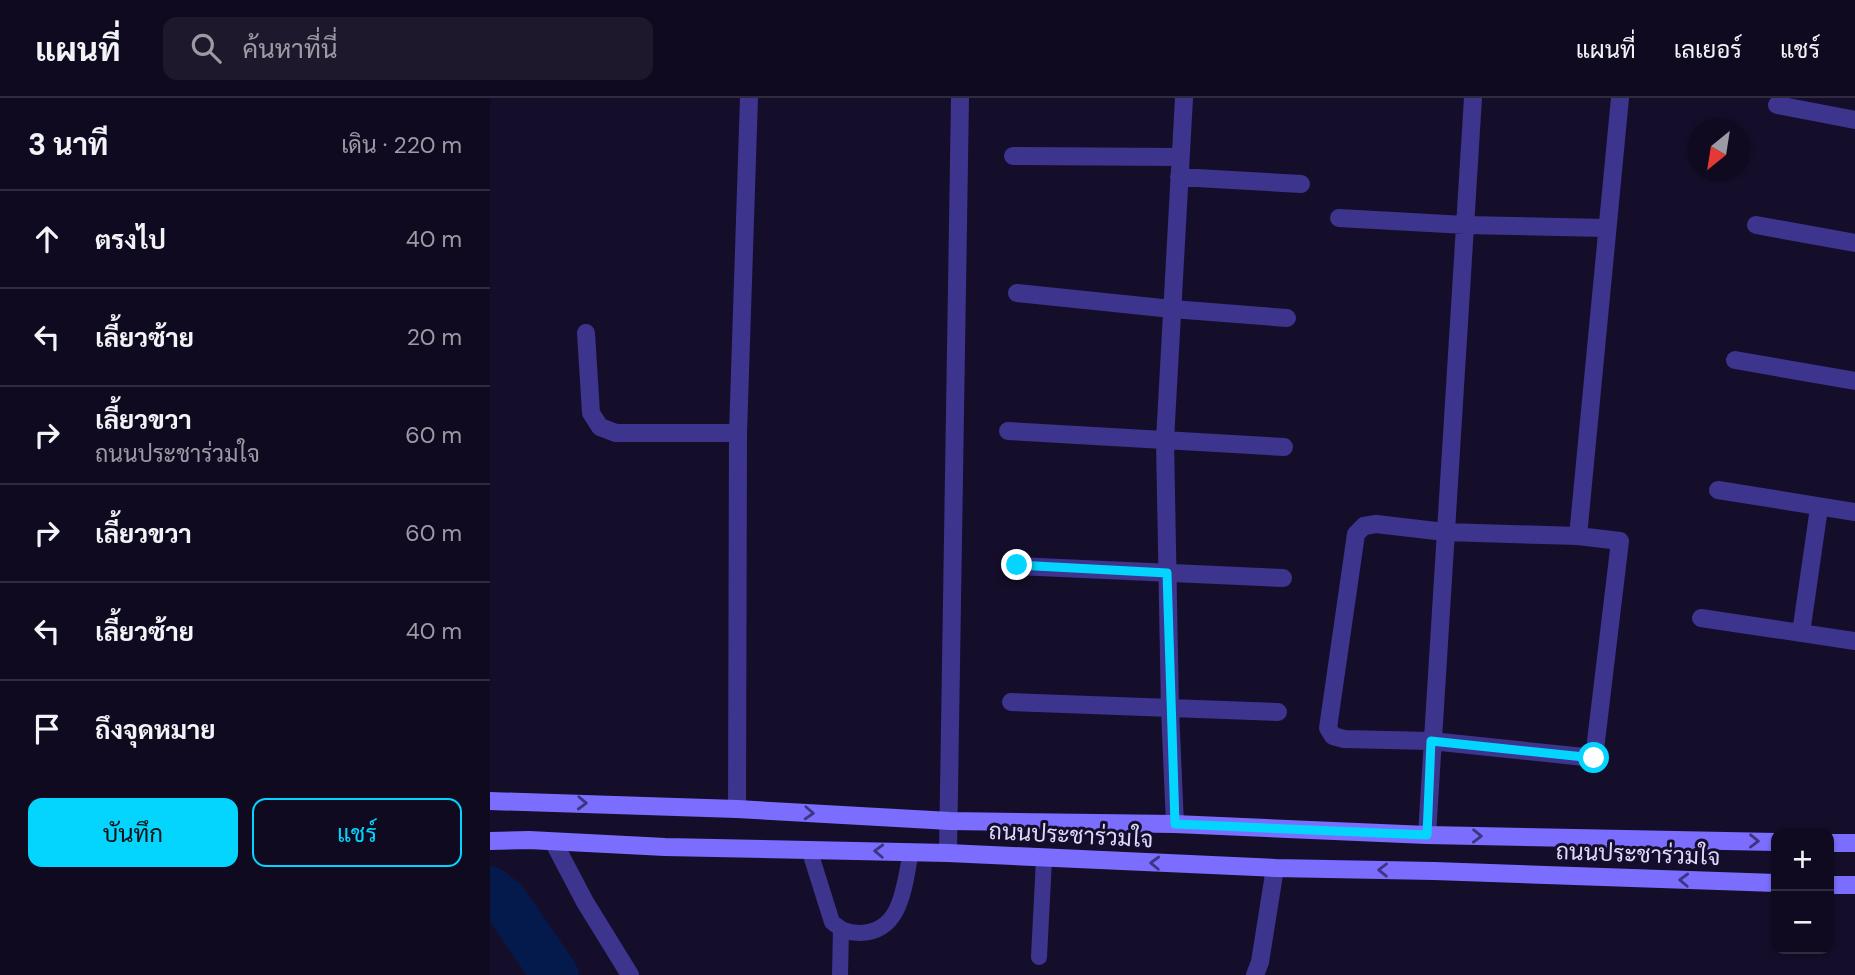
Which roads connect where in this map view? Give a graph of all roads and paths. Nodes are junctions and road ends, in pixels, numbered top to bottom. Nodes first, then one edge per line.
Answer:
1 (749, 98) edge
2 (960, 98) edge
3 (1184, 98) edge
4 (1473, 98) edge
5 (1620, 98) edge
6 (1777, 105) dead end
7 (1855, 120) edge
8 (1013, 156) dead end
9 (1180, 157) junction
10 (1180, 177) junction
11 (1301, 184) dead end
12 (1339, 218) dead end
13 (1465, 225) junction
14 (1756, 225) dead end
15 (1606, 228) junction
16 (1855, 243) edge
17 (1017, 293) dead end
18 (1172, 309) junction
19 (1287, 318) dead end
20 (586, 333) dead end
21 (1735, 360) dead end
22 (1855, 381) edge
23 (1009, 431) dead end
24 (738, 433) junction
25 (1165, 440) junction
26 (1284, 447) dead end
27 (1718, 490) dead end
28 (1819, 508) junction
29 (1855, 512) edge
30 (1445, 532) junction
31 (1578, 536) junction
32 (1017, 565) dead end
33 (1167, 573) junction
34 (1283, 578) dead end
35 (1701, 618) dead end
36 (1801, 633) junction
37 (1855, 641) edge
38 (1012, 702) dead end
39 (1170, 710) junction
40 (1278, 712) dead end
41 (1431, 741) junction
42 (490, 801) edge
43 (737, 809) junction
44 (950, 821) junction
45 (1175, 824) junction
46 (1427, 835) junction
47 (490, 841) edge
48 (554, 842) junction
49 (1771, 842) edge
50 (1834, 843) edge
51 (1855, 843) edge
52 (809, 849) junction
53 (911, 852) junction
54 (948, 853) junction
55 (1044, 859) junction
56 (1275, 868) junction
57 (1771, 883) edge
58 (1834, 884) edge
59 (1855, 885) edge
60 (841, 930) junction
61 (1039, 957) dead end
62 (630, 975) edge
63 (840, 975) edge
64 (1255, 975) edge

1 - 24 street
2 - 44 street
3 - 9 street
4 - 13 street
5 - 15 street
6 - 7 street
8 - 9 street
9 - 10 street
10 - 11 street
10 - 18 street
12 - 13 street
13 - 15 street
13 - 30 street
14 - 16 street
15 - 31 street
17 - 18 street
18 - 19 street
18 - 25 street
20 - 24 street
21 - 22 street
23 - 25 street
24 - 43 street
25 - 26 street
25 - 33 street
27 - 28 street
28 - 29 street
28 - 36 street
30 - 31 street
30 - 41 street
30 - 41 street
31 - 41 street
32 - 33 street
33 - 34 street
33 - 39 street
35 - 36 street
36 - 37 street
38 - 39 street
39 - 40 street
39 - 45 street
41 - 46 street
42 -> 43 main road, ถนนประชาร่วมใจ
43 -> 44 main road, ถนนประชาร่วมใจ
44 - 45 main road, ถนนประชาร่วมใจ
44 - 54 street
45 - 46 main road, ถนนประชาร่วมใจ
46 -> 49 main road, ถนนประชาร่วมใจ
47 - 48 main road, ถนนประชาร่วมใจ
48 - 52 main road, ถนนประชาร่วมใจ
48 - 62 street
50 - 51 main road
53 -> 52 main road, ถนนประชาร่วมใจ
52 - 60 lane
53 - 54 main road, ถนนประชาร่วมใจ
53 - 60 lane
54 - 55 main road, ถนนประชาร่วมใจ
56 -> 55 main road, ถนนประชาร่วมใจ
55 - 61 lane
57 -> 56 main road, ถนนประชาร่วมใจ
56 - 64 street
58 - 59 main road
60 - 63 lane

